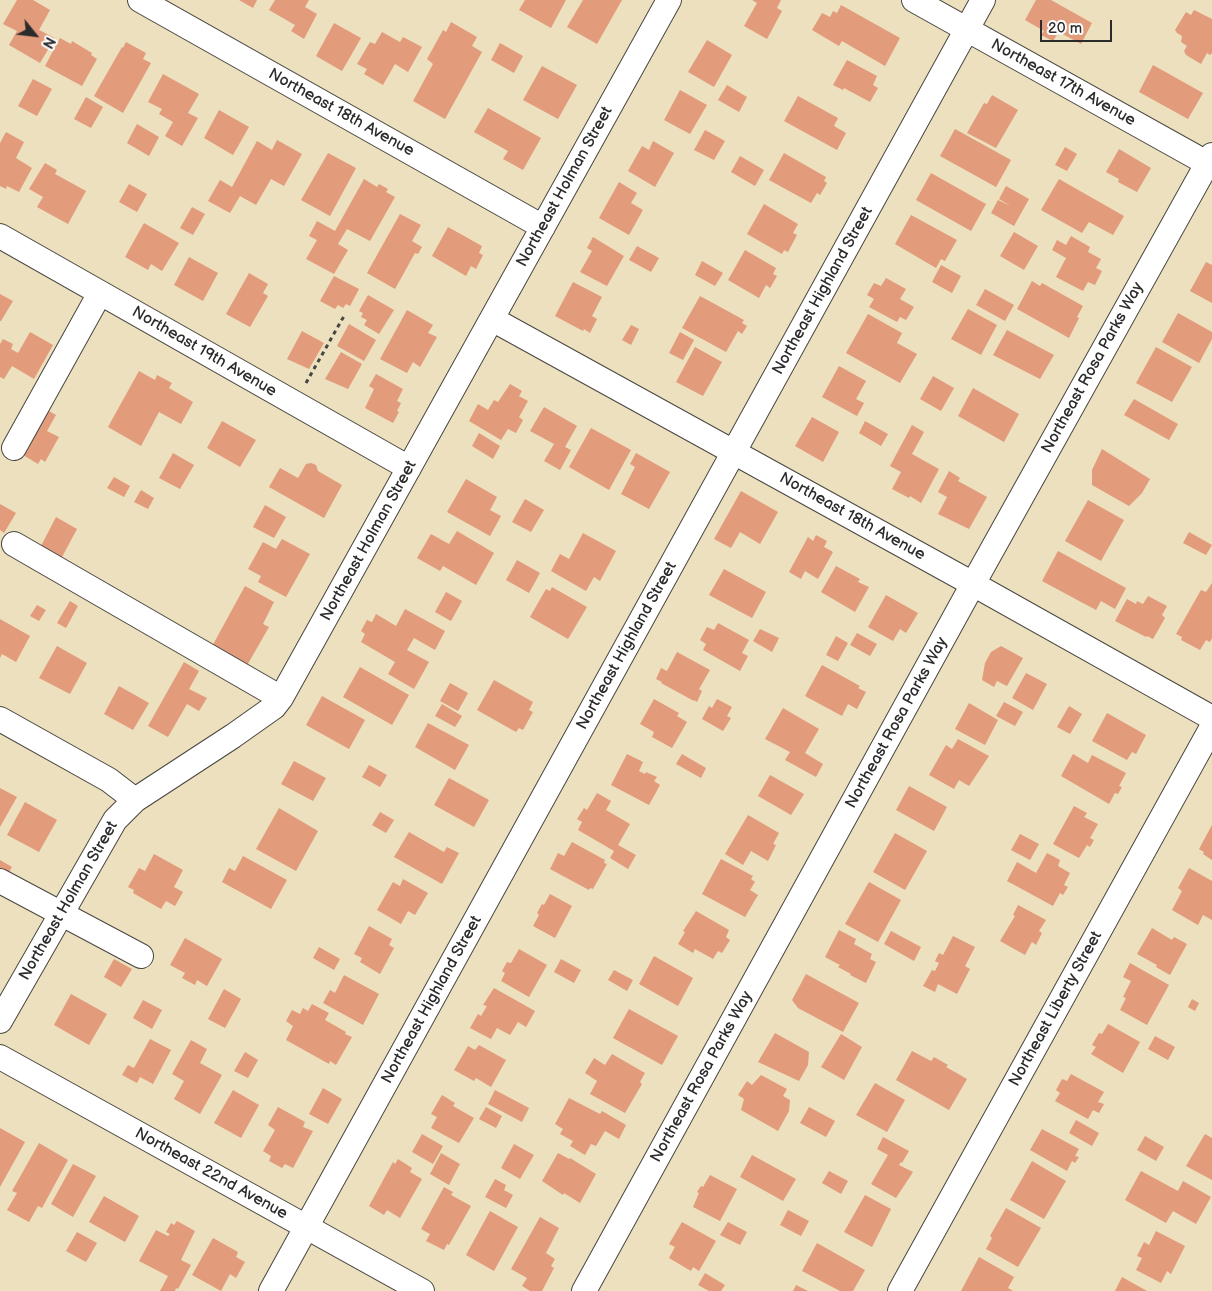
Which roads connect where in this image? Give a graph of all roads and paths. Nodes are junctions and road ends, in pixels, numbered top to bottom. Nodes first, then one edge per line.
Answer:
1 (140, 0) edge
2 (669, 0) edge
3 (914, 0) edge
4 (983, 0) edge
5 (967, 29) junction
6 (1210, 162) edge
7 (543, 227) junction
8 (0, 236) edge
9 (100, 293) junction
10 (344, 316) dead end
11 (492, 319) junction
12 (294, 403) junction
13 (14, 448) dead end
14 (734, 452) junction
15 (409, 468) junction
16 (14, 544) dead end
17 (974, 584) junction
18 (281, 698) junction
19 (1212, 718) edge
20 (0, 719) edge
21 (1212, 727) edge
22 (135, 800) junction
23 (0, 881) edge
24 (60, 914) junction
25 (142, 956) dead end
26 (0, 1021) edge
27 (0, 1057) edge
28 (307, 1227) junction
29 (271, 1291) edge
30 (422, 1291) edge
31 (584, 1291) edge
32 (900, 1291) edge

1 - 7 street, Northeast 18th Avenue
2 - 7 street, Northeast Holman Street
3 - 5 street, Northeast 17th Avenue
4 - 5 street, Northeast Highland Street
5 - 6 street, Northeast 17th Avenue
5 - 14 street, Northeast Highland Street
6 - 17 street, Northeast Rosa Parks Way
7 - 11 street, Northeast Holman Street
8 - 9 street, Northeast 19th Avenue
9 - 12 street, Northeast 19th Avenue
9 - 13 street
10 - 12 path
11 - 14 street, Northeast 18th Avenue
11 - 15 street, Northeast Holman Street
12 - 15 street, Northeast 19th Avenue
14 - 17 street, Northeast 18th Avenue
14 - 28 street, Northeast Highland Street
15 - 18 street, Northeast Holman Street
16 - 18 street
17 - 19 street, Northeast 18th Avenue
17 - 31 street, Northeast Rosa Parks Way
18 - 22 street, Northeast Holman Street
20 - 22 street
21 - 32 street, Northeast Liberty Street
22 - 24 street, Northeast Holman Street
23 - 24 street
24 - 25 street
24 - 26 street, Northeast Holman Street
27 - 28 street, Northeast 22nd Avenue
28 - 29 street, Northeast Highland Street
28 - 30 street, Northeast 22nd Avenue

